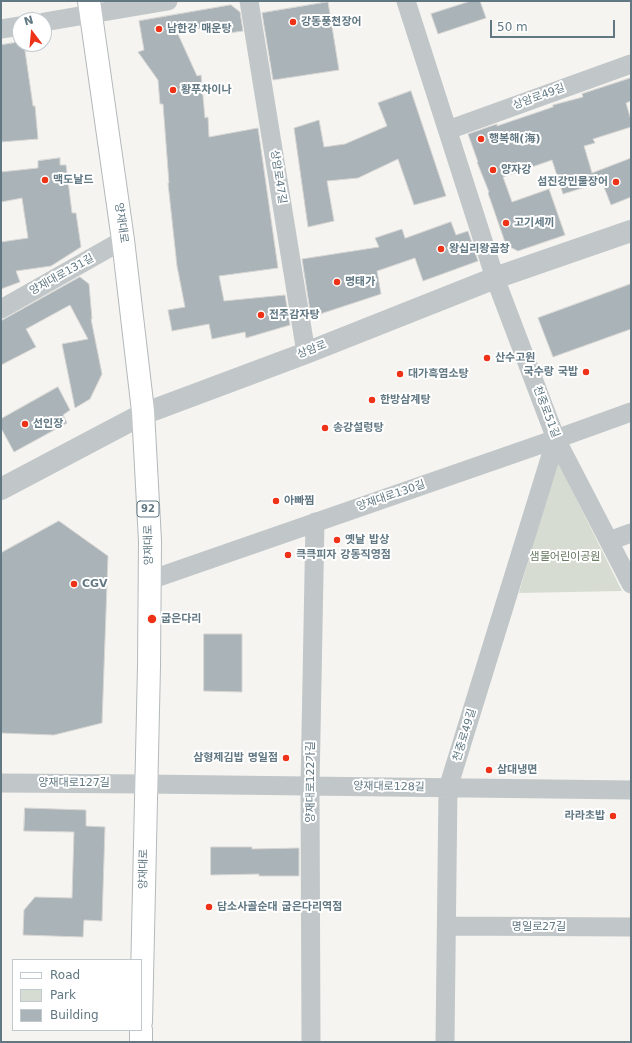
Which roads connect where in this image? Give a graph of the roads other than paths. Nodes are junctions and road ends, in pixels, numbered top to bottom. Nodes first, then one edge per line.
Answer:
1 (168, 1) edge
2 (249, 1) edge
3 (406, 1) edge
4 (90, 7) edge
5 (52, 19) edge
6 (12, 27) edge
7 (1, 29) edge
8 (631, 64) edge
9 (448, 130) junction
10 (631, 231) edge
11 (124, 240) junction
12 (495, 278) junction
13 (1, 309) edge
14 (306, 353) junction
15 (631, 412) edge
16 (143, 414) junction
17 (556, 439) junction
18 (1, 489) edge
19 (315, 522) junction
20 (631, 533) edge
21 (609, 541) junction
22 (150, 580) junction
23 (631, 584) edge
24 (1, 783) edge
25 (146, 784) junction
26 (310, 786) junction
27 (448, 788) junction
28 (631, 790) edge
29 (447, 926) junction
30 (631, 927) edge
31 (142, 974) edge
32 (141, 1031) edge
33 (140, 1042) edge
34 (311, 1042) edge
35 (445, 1042) edge

1 - 4 street
2 - 14 street, 상암로47길
3 - 9 street
4 - 5 street
4 - 11 main road, 양재대로 / 92
6 - 7 street
8 - 9 street, 상암로49길
9 - 12 street
10 - 12 street, 상암로
11 - 13 street, 양재대로131길
11 - 16 main road, 양재대로 / 92
12 - 14 street, 상암로
12 - 17 street, 천중로51길
14 - 16 street, 상암로
15 - 17 street, 양재대로130길
16 - 18 street, 상암로
16 - 22 main road, 양재대로 / 92
17 - 19 street, 양재대로130길
17 - 21 street, 천중로51길
17 - 27 street, 천중로49길
19 - 22 street, 양재대로130길
19 - 26 street, 양재대로122가길
20 - 21 street
21 - 23 street, 천중로51길
22 - 25 main road, 양재대로 / 92
24 - 25 street, 양재대로127길
25 - 26 street, 양재대로128길
25 - 31 main road, 양재대로 / 92
26 - 27 street, 양재대로128길
26 - 34 street, 양재대로122가길
27 - 28 street, 양재대로128길
27 - 29 street, 천중로49길
29 - 30 street, 명일로27길
29 - 35 street, 천중로49길
32 - 33 main road

